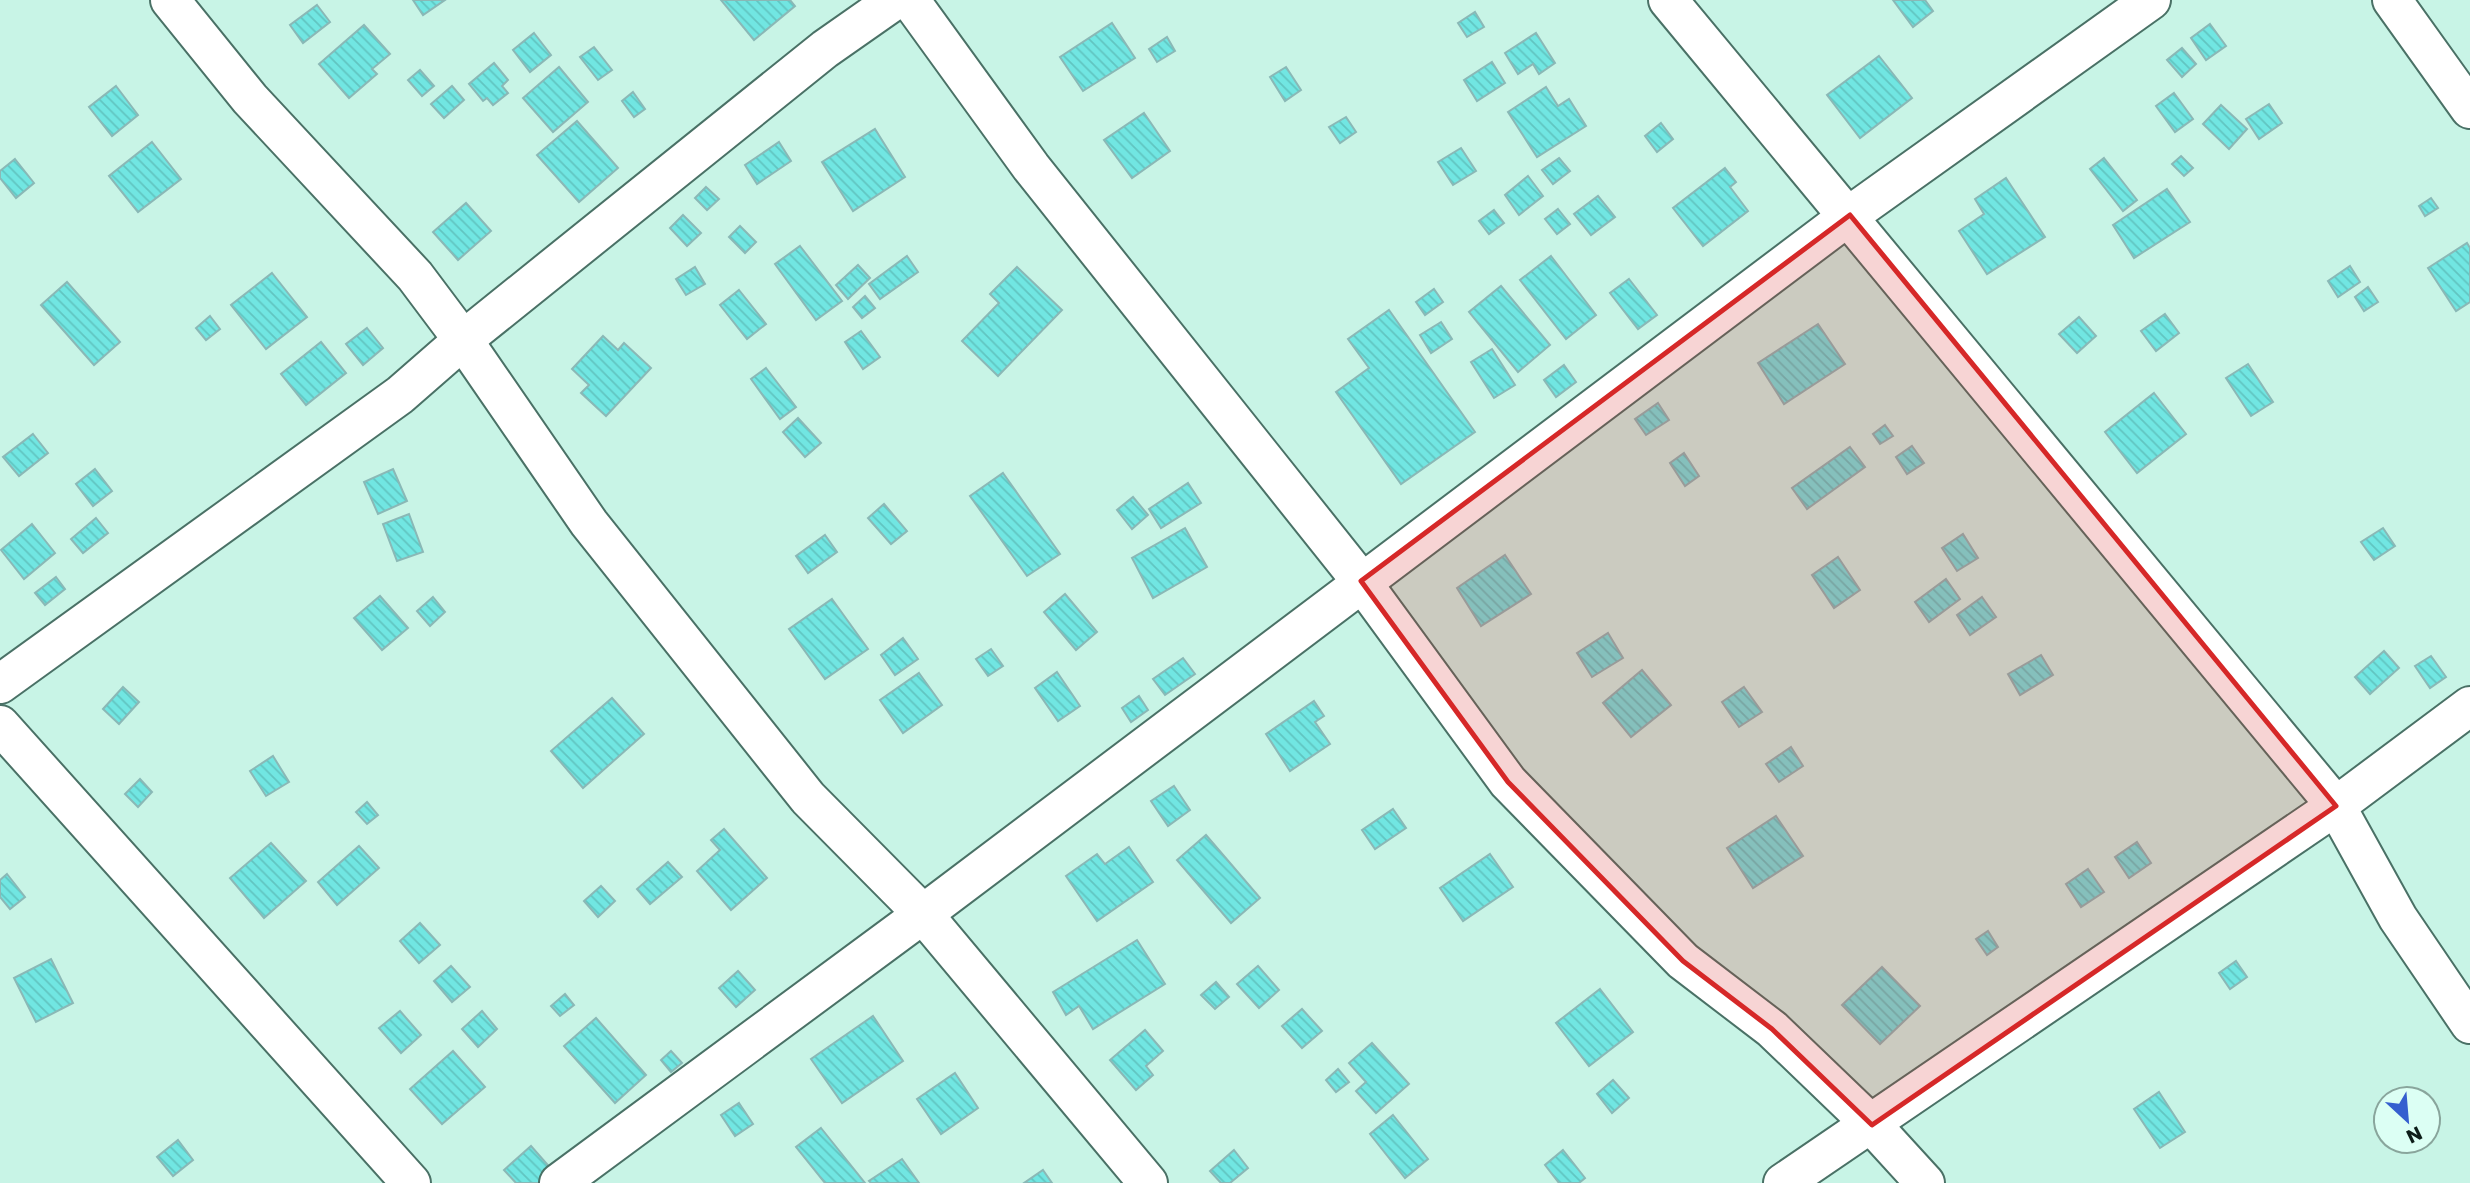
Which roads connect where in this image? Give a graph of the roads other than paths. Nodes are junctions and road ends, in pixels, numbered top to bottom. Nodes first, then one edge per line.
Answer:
1 (170, 0) edge
2 (895, 0) edge
3 (910, 0) edge
4 (1668, 0) edge
5 (2151, 0) edge
6 (2392, 0) edge
7 (2470, 109) edge
8 (1850, 215) junction
9 (463, 340) junction
10 (1361, 581) junction
11 (0, 684) edge
12 (2470, 706) edge
13 (0, 725) edge
14 (2336, 806) junction
15 (923, 914) junction
16 (2470, 1024) edge
17 (1872, 1125) junction
18 (411, 1183) edge
19 (559, 1183) edge
20 (1148, 1183) edge
21 (1783, 1183) edge
22 (1925, 1183) edge

1 - 9 street
2 - 9 street
3 - 10 street
4 - 8 street
5 - 8 street
6 - 7 street
8 - 10 street
8 - 14 street
9 - 11 street
9 - 15 street
10 - 15 street
10 - 17 street
12 - 14 street
13 - 18 street
14 - 16 street
14 - 17 street
15 - 19 street
15 - 20 street
17 - 21 street
17 - 22 street

